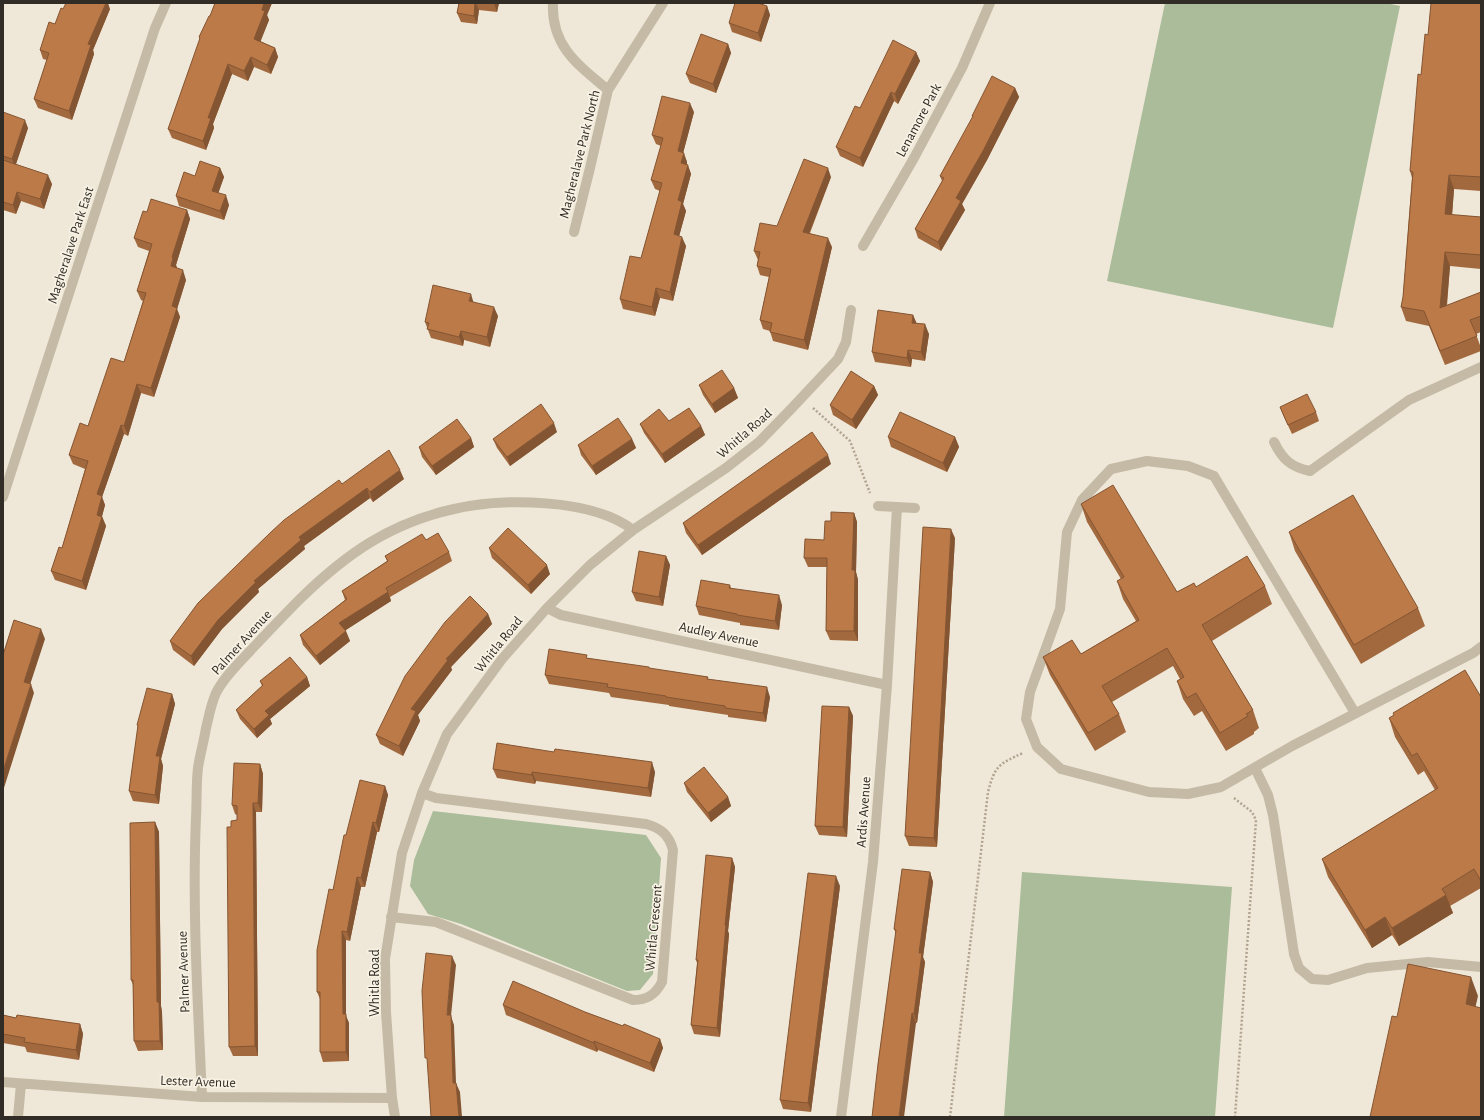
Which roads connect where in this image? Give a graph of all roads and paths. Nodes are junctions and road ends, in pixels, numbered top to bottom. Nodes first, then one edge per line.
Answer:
1 (166, 3) edge
2 (552, 3) edge
3 (663, 3) edge
4 (990, 3) edge
5 (608, 90) junction
6 (574, 232) dead end
7 (863, 246) dead end
8 (851, 310) dead end
9 (1481, 367) edge
10 (801, 397) junction
11 (1274, 442) dead end
12 (3, 497) edge
13 (878, 506) joint
14 (897, 507) junction
15 (916, 508) dead end
16 (633, 530) junction
17 (546, 608) junction
18 (1481, 647) edge
19 (887, 685) junction
20 (1355, 713) junction
21 (1037, 747) junction
22 (1255, 768) junction
23 (1221, 787) junction
24 (422, 793) junction
25 (392, 917) junction
26 (1481, 967) edge
27 (3, 1082) edge
28 (21, 1084) junction
29 (202, 1097) junction
30 (392, 1098) junction
31 (18, 1117) edge
32 (395, 1117) edge
33 (840, 1117) edge
34 (950, 1117) edge
35 (1235, 1117) edge

1 - 12 street, Magheralave Park East
2 - 5 street
3 - 5 street, Magheralave Park North
4 - 7 street, Lenamore Park
5 - 6 street, Magheralave Park North
8 - 10 street, Whitla Road
9 - 11 street
10 - 13 path
10 - 16 street, Whitla Road
13 - 14 street
14 - 15 street
14 - 19 street, Ardis Avenue
16 - 17 street, Whitla Road
16 - 29 street, Palmer Avenue
17 - 19 street, Audley Avenue
17 - 24 street, Whitla Road
18 - 20 street
19 - 33 street, Ardis Avenue
20 - 21 street
20 - 22 street
21 - 23 street
21 - 34 path
22 - 23 street
22 - 26 street
23 - 35 path
24 - 25 street, Whitla Road
24 - 25 street, Whitla Crescent
25 - 30 street, Whitla Road
27 - 28 street, Lester Avenue
28 - 29 street, Lester Avenue
28 - 31 street
29 - 30 street, Lester Avenue
30 - 32 street, Whitla Road

